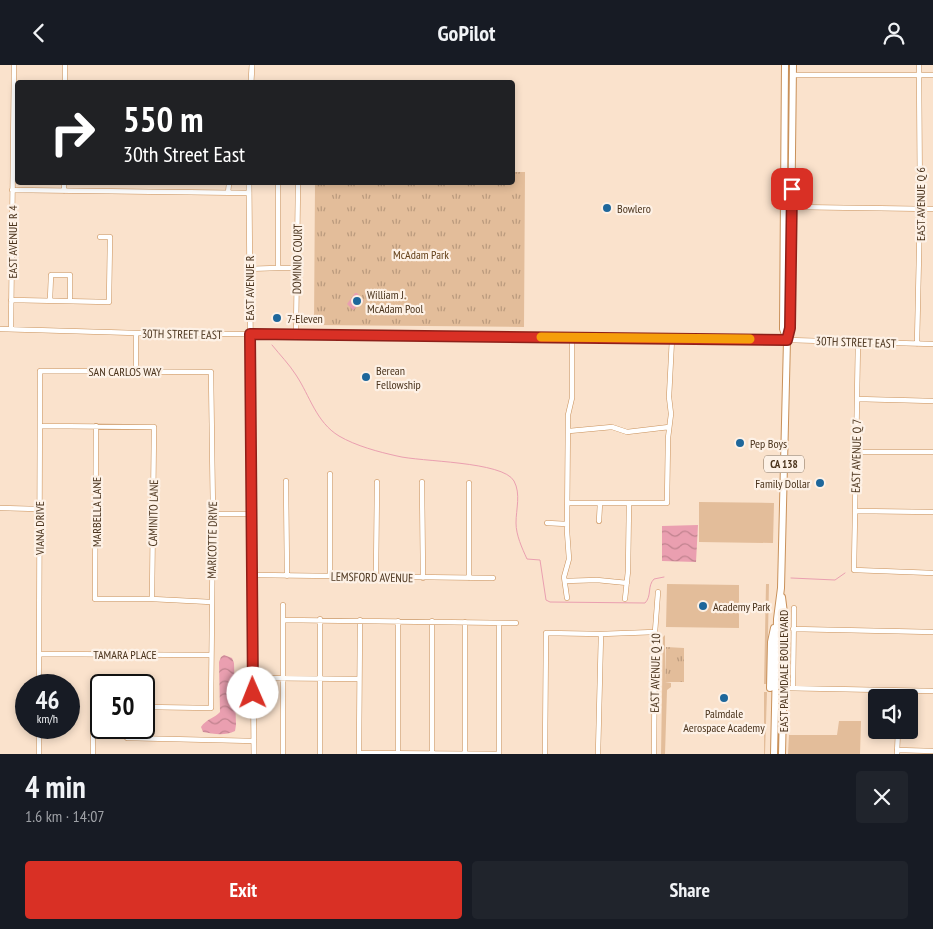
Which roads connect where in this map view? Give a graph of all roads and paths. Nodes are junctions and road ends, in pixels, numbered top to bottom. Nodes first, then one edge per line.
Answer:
1 (14, 65) edge
2 (65, 65) edge
3 (252, 65) edge
4 (785, 65) edge
5 (793, 65) edge
6 (920, 65) edge
7 (793, 75) junction
8 (919, 75) junction
9 (933, 75) edge
10 (65, 80) edge
11 (251, 80) edge
12 (64, 185) edge
13 (229, 185) edge
14 (249, 185) edge
15 (278, 185) edge
16 (298, 185) edge
17 (12, 190) junction
18 (64, 191) junction
19 (228, 193) junction
20 (249, 193) junction
21 (792, 207) junction
22 (920, 209) junction
23 (933, 209) edge
24 (100, 237) dead end
25 (278, 268) junction
26 (297, 268) junction
27 (249, 269) junction
28 (11, 300) junction
29 (50, 300) junction
30 (70, 300) junction
31 (0, 329) edge
32 (11, 329) junction
33 (136, 333) junction
34 (250, 334) junction
35 (296, 335) junction
36 (572, 337) junction
37 (672, 339) junction
38 (787, 340) junction
39 (858, 341) junction
40 (917, 344) junction
41 (933, 344) edge
42 (40, 371) joint
43 (211, 371) joint
44 (136, 372) junction
45 (857, 399) junction
46 (933, 401) edge
47 (40, 426) junction
48 (96, 426) junction
49 (669, 427) junction
50 (569, 431) junction
51 (857, 452) junction
52 (933, 452) edge
53 (330, 474) dead end
54 (286, 481) dead end
55 (377, 482) dead end
56 (422, 482) dead end
57 (469, 483) dead end
58 (568, 503) junction
59 (600, 503) junction
60 (629, 503) junction
61 (0, 508) edge
62 (38, 509) junction
63 (855, 511) junction
64 (933, 513) edge
65 (213, 514) junction
66 (252, 514) junction
67 (599, 521) dead end
68 (547, 523) dead end
69 (567, 524) junction
70 (933, 573) edge
71 (252, 575) junction
72 (287, 576) junction
73 (330, 577) junction
74 (376, 577) junction
75 (423, 578) junction
76 (469, 578) junction
77 (492, 578) dead end
78 (565, 581) junction
79 (627, 583) junction
80 (781, 588) junction
81 (658, 592) dead end
82 (567, 598) dead end
83 (152, 599) junction
84 (625, 599) dead end
85 (211, 601) junction
86 (283, 605) dead end
87 (794, 608) dead end
88 (320, 619) junction
89 (283, 620) junction
90 (360, 620) junction
91 (398, 621) junction
92 (432, 621) junction
93 (466, 622) junction
94 (500, 623) junction
95 (516, 623) dead end
96 (777, 623) junction
97 (794, 629) junction
98 (655, 632) junction
99 (933, 632) edge
100 (601, 634) junction
101 (39, 654) junction
102 (211, 655) junction
103 (39, 674) edge
104 (253, 678) junction
105 (283, 679) junction
106 (320, 679) junction
107 (359, 679) junction
108 (770, 688) dead end
109 (784, 688) junction
110 (792, 688) junction
111 (868, 689) edge
112 (918, 691) edge
113 (933, 691) edge
114 (155, 707) edge
115 (39, 739) edge
116 (93, 739) edge
117 (155, 739) edge
118 (898, 739) edge
119 (254, 741) junction
120 (933, 751) edge
121 (897, 752) edge
122 (359, 753) edge
123 (39, 754) edge
124 (93, 754) edge
125 (254, 754) edge
126 (283, 754) edge
127 (320, 754) edge
128 (398, 754) edge
129 (432, 754) edge
130 (465, 754) edge
131 (545, 754) edge
132 (598, 754) edge
133 (654, 754) edge
134 (774, 754) edge
135 (782, 754) edge

1 - 17 street, EAST AVENUE R 4
2 - 10 street
3 - 11 main road
4 - 38 highway, EAST PALMDALE BOULEVARD / CA 138
5 - 7 highway, EAST PALMDALE BOULEVARD / CA 138
6 - 8 street, EAST AVENUE Q 6
7 - 8 street
7 - 21 highway, EAST PALMDALE BOULEVARD / CA 138
8 - 9 street
8 - 22 street, EAST AVENUE Q 6
12 - 18 street
13 - 19 street
14 - 20 main road, EAST AVENUE R
15 - 25 street
16 - 26 street, DOMINIO COURT
17 - 18 street
17 - 28 street, EAST AVENUE R 4
18 - 19 street
19 - 20 street
20 - 27 main road, EAST AVENUE R
21 - 22 street
21 - 38 highway, EAST PALMDALE BOULEVARD / CA 138
22 - 23 street
22 - 40 street, EAST AVENUE Q 6
24 - 30 street
25 - 26 street
25 - 27 street
26 - 35 street, DOMINIO COURT
27 - 34 main road, EAST AVENUE R
28 - 29 street
28 - 32 street, EAST AVENUE R 4
29 - 30 street
29 - 30 street
31 - 32 street, 30TH STREET EAST
32 - 33 street, 30TH STREET EAST
33 - 34 street, 30TH STREET EAST
33 - 44 street
34 - 35 street, 30TH STREET EAST
34 - 66 main road, EAST AVENUE R
35 - 36 street, 30TH STREET EAST
36 - 37 street, 30TH STREET EAST
36 - 50 street
37 - 38 street, 30TH STREET EAST
37 - 49 street
38 - 39 street, 30TH STREET EAST
38 - 80 highway, EAST PALMDALE BOULEVARD / CA 138
39 - 40 street, 30TH STREET EAST
39 - 45 street, EAST AVENUE Q 7
40 - 41 street, 30TH STREET EAST
42 - 44 street, SAN CARLOS WAY
42 - 47 street, VIANA DRIVE
43 - 44 street, SAN CARLOS WAY
43 - 65 street, MARICOTTE DRIVE
45 - 46 street
45 - 51 street, EAST AVENUE Q 7
47 - 48 street
47 - 62 street, VIANA DRIVE
48 - 83 street, MARBELLA LANE
48 - 83 street, CAMINITO LANE
49 - 50 street
49 - 60 street
50 - 58 street
51 - 52 street
51 - 63 street, EAST AVENUE Q 7
53 - 73 street
54 - 72 street
55 - 74 street
56 - 75 street
57 - 76 street
58 - 59 street
58 - 69 street
59 - 60 street
59 - 67 street
60 - 79 street
61 - 62 street
62 - 101 street, VIANA DRIVE
63 - 64 street
63 - 70 street, EAST AVENUE Q 7
65 - 66 street
65 - 85 street, MARICOTTE DRIVE
66 - 71 main road, EAST AVENUE R
68 - 69 street
69 - 78 street
71 - 72 street, LEMSFORD AVENUE
71 - 104 main road, EAST AVENUE R
72 - 73 street, LEMSFORD AVENUE
73 - 74 street, LEMSFORD AVENUE
74 - 75 street, LEMSFORD AVENUE
75 - 76 street, LEMSFORD AVENUE
76 - 77 street, LEMSFORD AVENUE
78 - 79 street
78 - 82 street
79 - 84 street
80 - 96 highway, EAST PALMDALE BOULEVARD
80 - 109 highway, EAST PALMDALE BOULEVARD / CA 138
81 - 98 street, EAST AVENUE Q 10
83 - 85 street
85 - 102 street, MARICOTTE DRIVE
86 - 89 street
87 - 97 street
88 - 89 street
88 - 90 street
88 - 106 street
89 - 105 street
90 - 91 street
90 - 107 street
91 - 92 street
91 - 128 street
92 - 93 street
92 - 129 street
93 - 94 street
93 - 130 street
94 - 95 street
94 - 130 street
96 - 108 highway
96 - 134 highway, EAST PALMDALE BOULEVARD
97 - 99 street
97 - 110 street
98 - 100 street
98 - 133 street, EAST AVENUE Q 10
100 - 131 street
100 - 132 street
101 - 102 street, TAMARA PLACE
101 - 103 street, VIANA DRIVE
102 - 114 street, MARICOTTE DRIVE
104 - 105 street
104 - 119 main road, EAST AVENUE R
105 - 106 street
105 - 126 street
106 - 107 street
106 - 127 street
107 - 122 street
109 - 110 street
109 - 135 highway, EAST PALMDALE BOULEVARD / CA 138
110 - 111 street
112 - 113 street
115 - 123 street
116 - 124 street
117 - 119 street
118 - 121 street
119 - 125 main road, EAST AVENUE R
120 - 121 street
122 - 128 street
128 - 129 street
129 - 130 street

